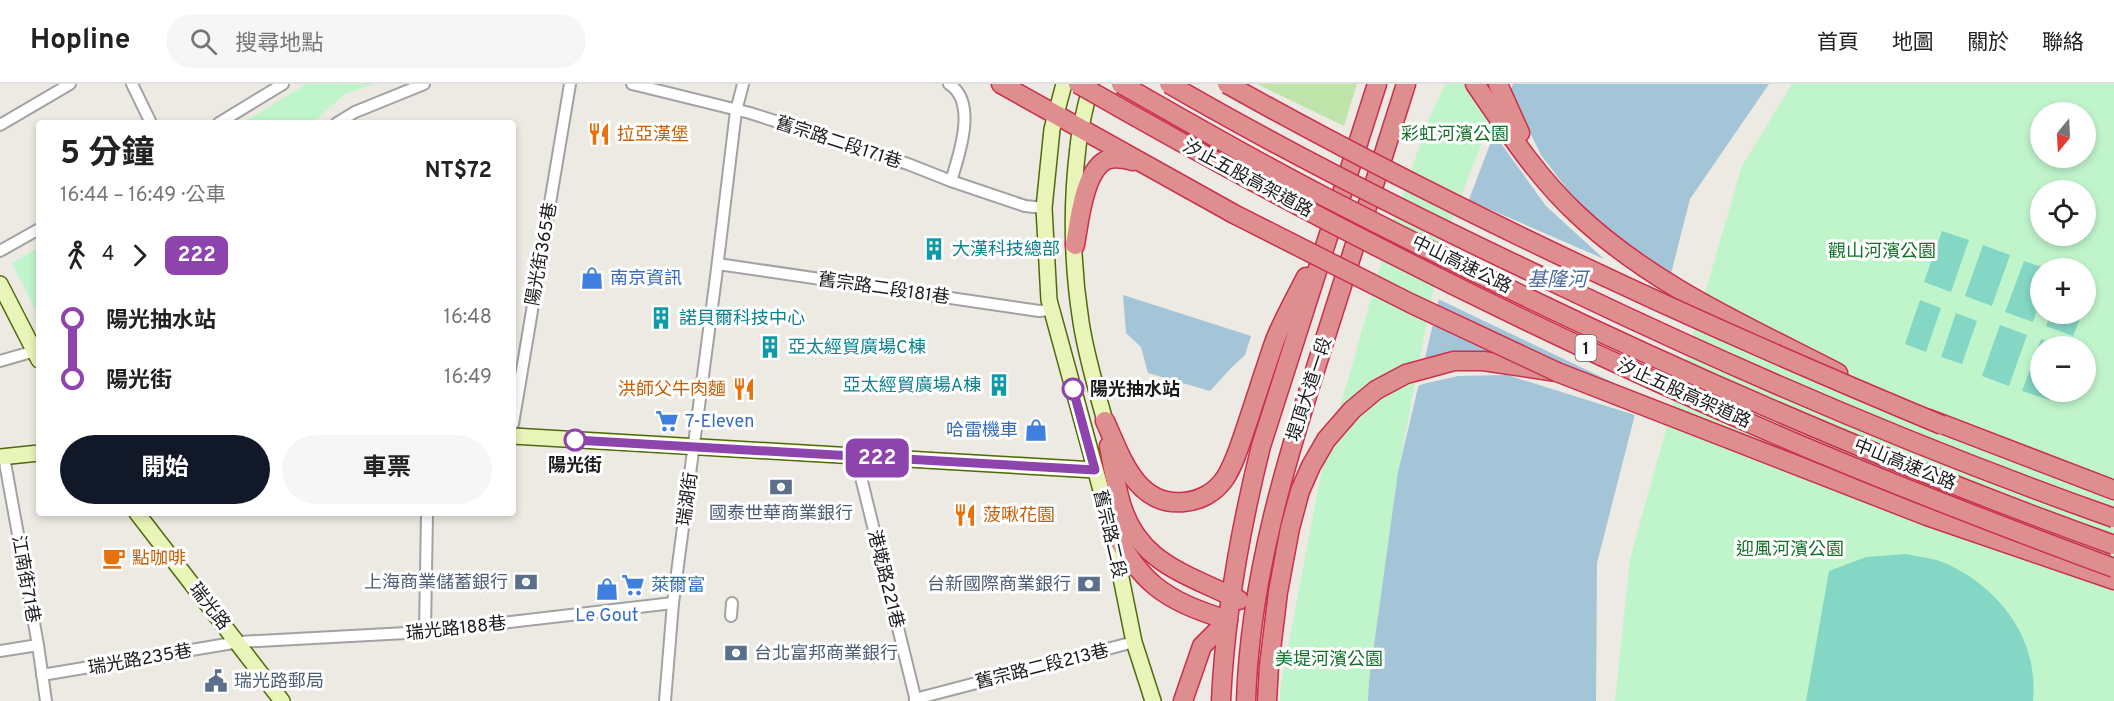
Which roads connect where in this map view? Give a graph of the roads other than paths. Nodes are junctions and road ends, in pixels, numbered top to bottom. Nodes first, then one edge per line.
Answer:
1 (70, 84) edge
2 (132, 84) edge
3 (283, 84) edge
4 (424, 84) edge
5 (570, 84) edge
6 (632, 84) edge
7 (743, 84) edge
8 (949, 84) edge
9 (1001, 84) edge
10 (1064, 84) edge
11 (1078, 84) edge
12 (1091, 84) edge
13 (1121, 84) edge
14 (1169, 84) edge
15 (1227, 84) edge
16 (1377, 84) edge
17 (1406, 84) edge
18 (1475, 84) edge
19 (1498, 84) edge
20 (736, 111) junction
21 (355, 112) junction
22 (1056, 114) junction
23 (150, 120) edge
24 (224, 120) edge
25 (342, 120) edge
26 (357, 120) edge
27 (0, 125) edge
28 (1081, 128) junction
29 (1149, 166) junction
30 (1544, 180) junction
31 (951, 181) junction
32 (1044, 208) junction
33 (1336, 213) junction
34 (36, 231) edge
35 (1075, 245) junction
36 (0, 251) edge
37 (718, 264) junction
38 (0, 284) edge
39 (1051, 310) junction
40 (36, 353) edge
41 (36, 355) edge
42 (0, 361) edge
43 (1557, 372) junction
44 (516, 406) edge
45 (1105, 420) junction
46 (1942, 425) junction
47 (516, 436) edge
48 (693, 448) junction
49 (36, 453) edge
50 (2, 457) edge
51 (856, 457) junction
52 (1095, 470) junction
53 (2114, 490) edge
54 (139, 516) edge
55 (427, 516) edge
56 (2114, 519) edge
57 (1110, 523) junction
58 (2114, 545) edge
59 (2114, 568) edge
60 (2114, 580) edge
61 (1230, 596) junction
62 (673, 603) junction
63 (732, 603) dead end
64 (1255, 608) junction
65 (732, 616) dead end
66 (1228, 620) junction
67 (425, 632) junction
68 (239, 642) junction
69 (1134, 642) junction
70 (38, 645) junction
71 (0, 651) edge
72 (42, 675) junction
73 (916, 700) edge
74 (46, 701) edge
75 (282, 701) edge
76 (665, 701) edge
77 (1152, 701) edge
78 (1183, 701) edge
79 (1221, 701) edge
80 (1246, 701) edge
81 (1267, 701) edge

1 - 27 street
2 - 23 street
3 - 24 street
4 - 21 street
5 - 44 street, 陽光街365巷
6 - 20 street, 舊宗路二段171巷
7 - 20 street, 瑞湖街
8 - 31 street
9 - 22 highway
10 - 22 main road, 舊宗路二段
11 - 59 highway, 汐止五股高架道路 / 1, bridge
12 - 28 main road
13 - 58 highway, 中山高速公路 / 1, bridge
14 - 56 highway, 中山高速公路, bridge
15 - 46 highway, bridge
16 - 33 highway, 堤頂大道一段
17 - 64 highway, 堤頂大道一段
18 - 30 highway
19 - 30 highway
20 - 31 street, 舊宗路二段171巷
20 - 37 street, 瑞湖街
21 - 25 street
21 - 26 street
22 - 28 highway
22 - 32 main road, 舊宗路二段
28 - 29 highway
28 - 35 main road
29 - 35 highway
29 - 43 highway, bridge
30 - 46 highway, bridge
31 - 32 street, 舊宗路二段171巷
32 - 39 main road, 舊宗路二段
33 - 45 highway
33 - 61 highway, 堤頂大道一段
34 - 36 street
35 - 45 main road
37 - 39 street, 舊宗路二段181巷
37 - 48 street, 瑞湖街
38 - 40 main road
39 - 52 main road, 舊宗路二段
41 - 42 street
43 - 60 highway
43 - 81 highway, bridge
45 - 61 highway
46 - 53 highway
47 - 48 main road
48 - 51 main road
48 - 62 street, 瑞湖街
49 - 50 main road
50 - 70 street, 江南街71巷
51 - 52 main road
51 - 73 street, 港墘路221巷
52 - 57 main road, 舊宗路二段
54 - 68 main road, 瑞光路
55 - 67 street
57 - 66 highway
57 - 69 main road, 舊宗路二段
61 - 64 highway
61 - 66 highway, 堤頂大道一段
62 - 67 street, 瑞光路188巷
62 - 76 street, 瑞湖街
63 - 65 street
64 - 80 highway, 堤頂大道一段
66 - 78 highway
66 - 79 highway, 堤頂大道一段
67 - 68 street, 瑞光路188巷
68 - 72 street, 瑞光路235巷
68 - 75 main road, 瑞光路
69 - 73 street, 舊宗路二段213巷
69 - 77 main road, 舊宗路二段
70 - 71 street
70 - 72 street, 江南街71巷
72 - 74 street, 江南街71巷

